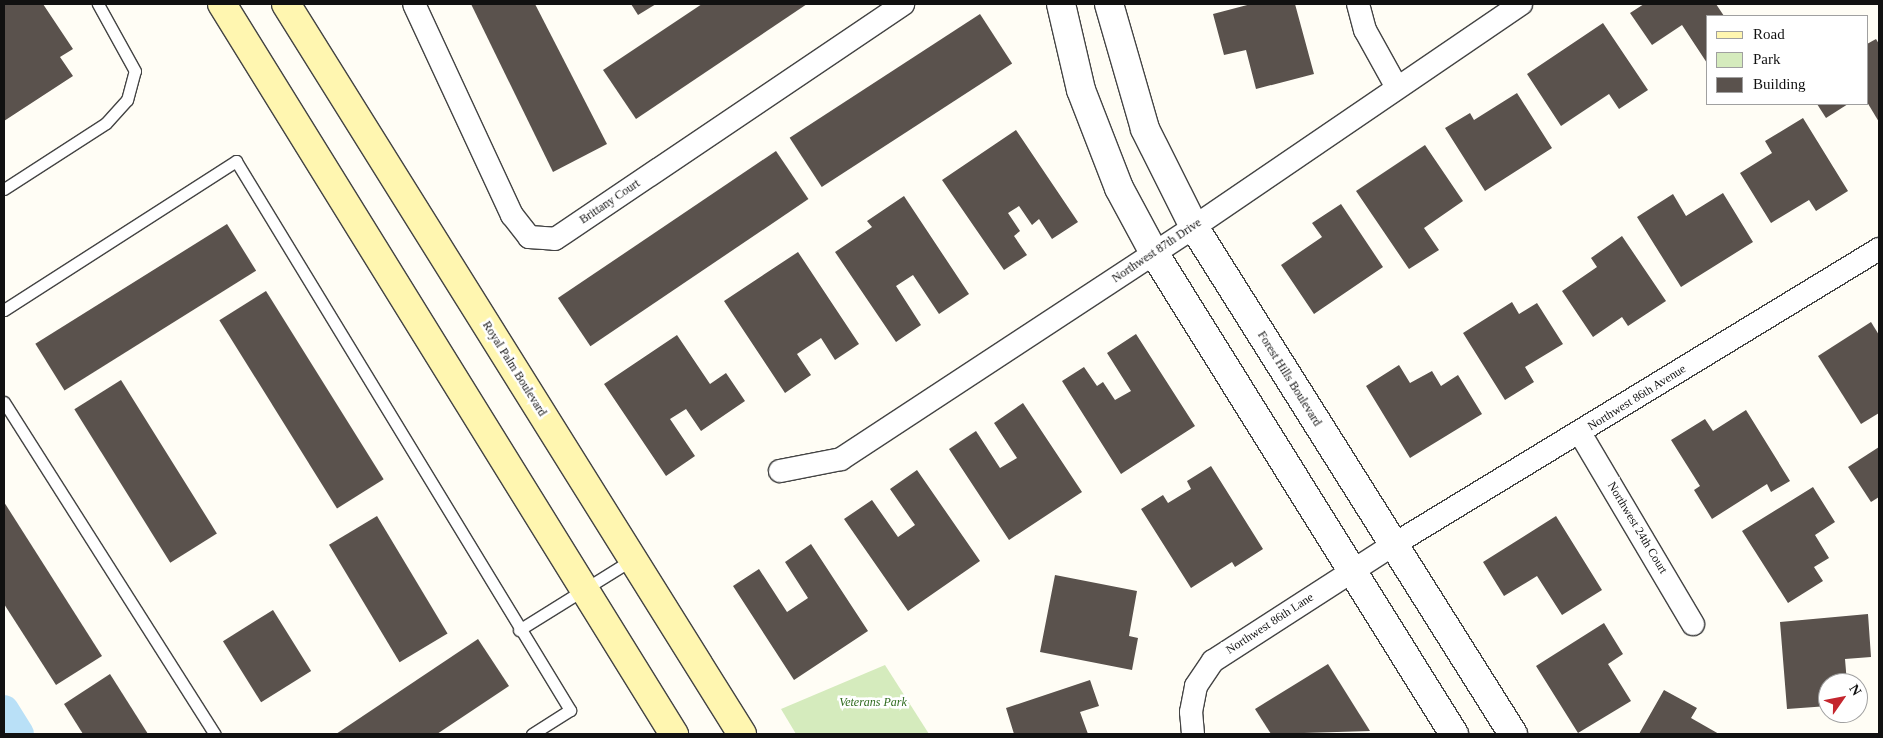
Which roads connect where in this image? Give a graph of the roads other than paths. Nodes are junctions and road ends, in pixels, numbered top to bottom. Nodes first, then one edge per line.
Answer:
1 (98, 4) edge
2 (222, 4) edge
3 (286, 4) edge
4 (414, 4) edge
5 (903, 4) edge
6 (1061, 4) edge
7 (1109, 4) edge
8 (1358, 4) edge
9 (1521, 4) edge
10 (1396, 86) junction
11 (4, 189) edge
12 (1194, 227) junction
13 (1879, 249) edge
14 (1154, 254) junction
15 (4, 310) edge
16 (4, 402) edge
17 (1580, 433) junction
18 (780, 471) dead end
19 (1393, 545) junction
20 (633, 559) junction
21 (1352, 571) junction
22 (585, 589) junction
23 (1693, 624) dead end
24 (519, 630) junction
25 (215, 734) edge
26 (532, 734) edge
27 (674, 734) edge
28 (742, 734) edge
29 (1193, 734) edge
30 (1454, 734) edge
31 (1513, 734) edge

1 - 11 lane
2 - 22 main road
3 - 20 main road, Royal Palm Boulevard
4 - 5 street, Brittany Court
6 - 14 street
7 - 12 street, Forest Hills Boulevard
8 - 10 street
9 - 10 street, Northwest 87th Drive
10 - 12 street, Northwest 87th Drive
12 - 14 street, Northwest 87th Drive
12 - 19 street, Forest Hills Boulevard
13 - 17 street, Northwest 86th Avenue
14 - 18 street, Northwest 87th Drive
14 - 21 street
15 - 24 lane
16 - 25 lane
17 - 19 street, Northwest 86th Avenue
17 - 23 street, Northwest 24th Court
19 - 21 street, Northwest 86th Lane
19 - 31 street, Forest Hills Boulevard
20 - 22 lane
20 - 28 main road, Royal Palm Boulevard
21 - 29 street, Northwest 86th Lane
21 - 30 street
22 - 24 lane
22 - 27 main road
24 - 26 lane

